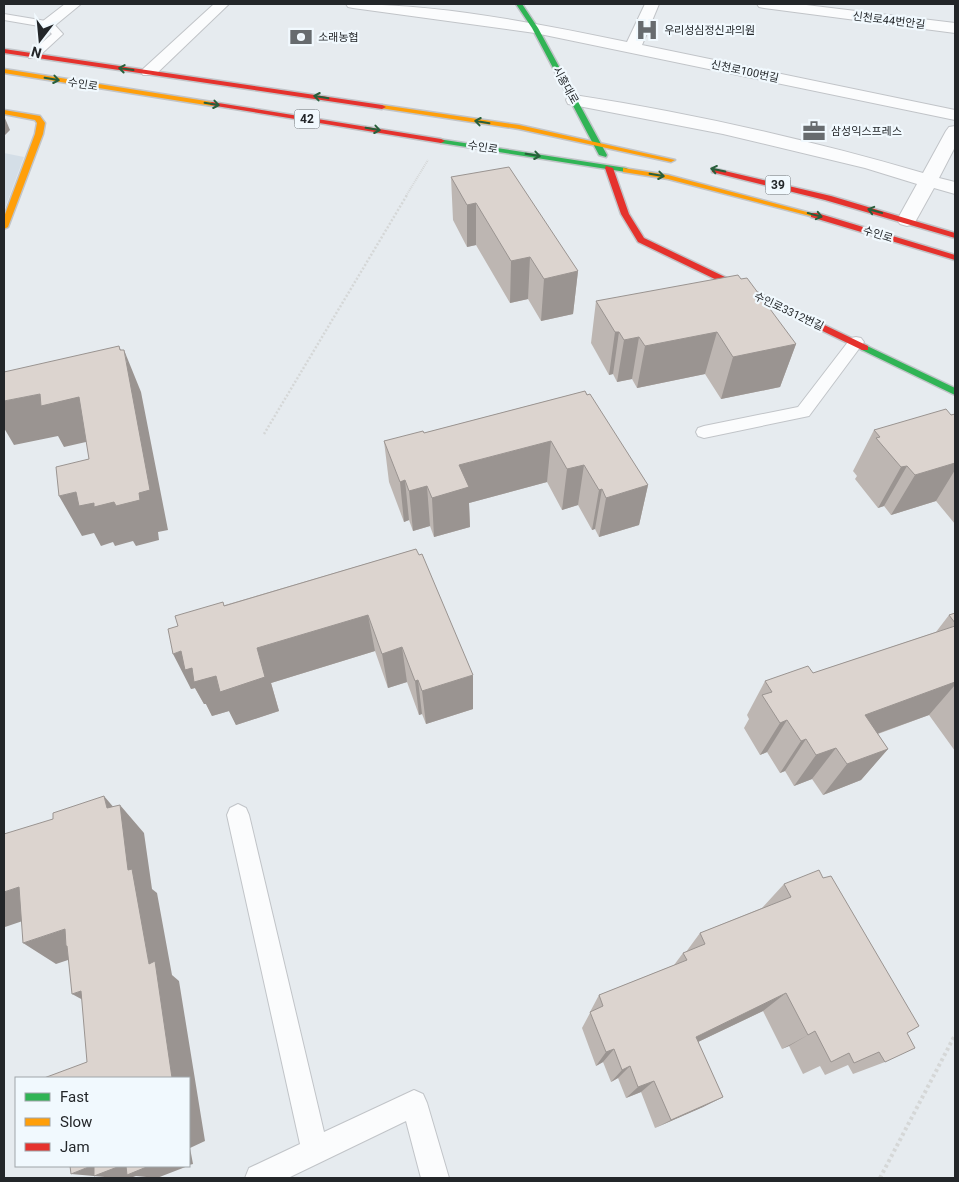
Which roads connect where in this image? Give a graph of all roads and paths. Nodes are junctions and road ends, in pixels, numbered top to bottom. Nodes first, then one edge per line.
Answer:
1 (74, 4) edge
2 (222, 4) edge
3 (352, 4) edge
4 (519, 4) edge
5 (652, 4) edge
6 (764, 4) edge
7 (4, 18) edge
8 (48, 24) junction
9 (535, 28) junction
10 (955, 28) edge
11 (633, 47) junction
12 (4, 51) edge
13 (33, 56) junction
14 (4, 71) edge
15 (149, 72) junction
16 (574, 100) junction
17 (4, 112) edge
18 (955, 115) edge
19 (955, 131) edge
20 (598, 145) junction
21 (428, 160) dead end
22 (679, 162) dead end
23 (609, 168) junction
24 (708, 168) dead end
25 (928, 182) junction
26 (955, 188) edge
27 (7, 210) edge
28 (907, 220) junction
29 (4, 227) edge
30 (955, 236) edge
31 (955, 258) edge
32 (856, 342) junction
33 (955, 392) edge
34 (704, 432) dead end
35 (264, 434) dead end
36 (238, 815) dead end
37 (955, 1035) edge
38 (315, 1150) junction
39 (258, 1178) edge
40 (435, 1178) edge
41 (880, 1178) edge

1 - 8 street
2 - 15 street
3 - 9 street, 신천로100번길
4 - 9 main road, 시흥대로
5 - 11 street
6 - 10 street, 신천로44번안길
7 - 8 lane
8 - 13 lane
9 - 11 street, 신천로100번길
9 - 16 main road, 시흥대로
11 - 18 street, 신천로100번길
12 - 13 main road, 수인로 / 42
15 -> 13 main road, 수인로 / 42
14 -> 23 main road, 수인로 / 42
20 -> 15 main road, 수인로 / 42
16 - 20 main road, 시흥대로
16 - 25 street
17 - 27 main road
19 - 25 street
20 - 22 main road, 수인로
20 - 23 main road, 시흥대로
21 - 35 path
23 -> 31 main road, 수인로 / 39
23 - 32 main road, 수인로3312번길
28 -> 24 main road, 수인로 / 39
25 - 26 street
25 - 28 street
27 - 29 main road
28 - 30 main road, 수인로 / 39
32 - 33 main road, 수인로3312번길
32 - 34 lane
36 - 38 lane
37 - 41 path
38 - 39 lane
38 - 40 lane

